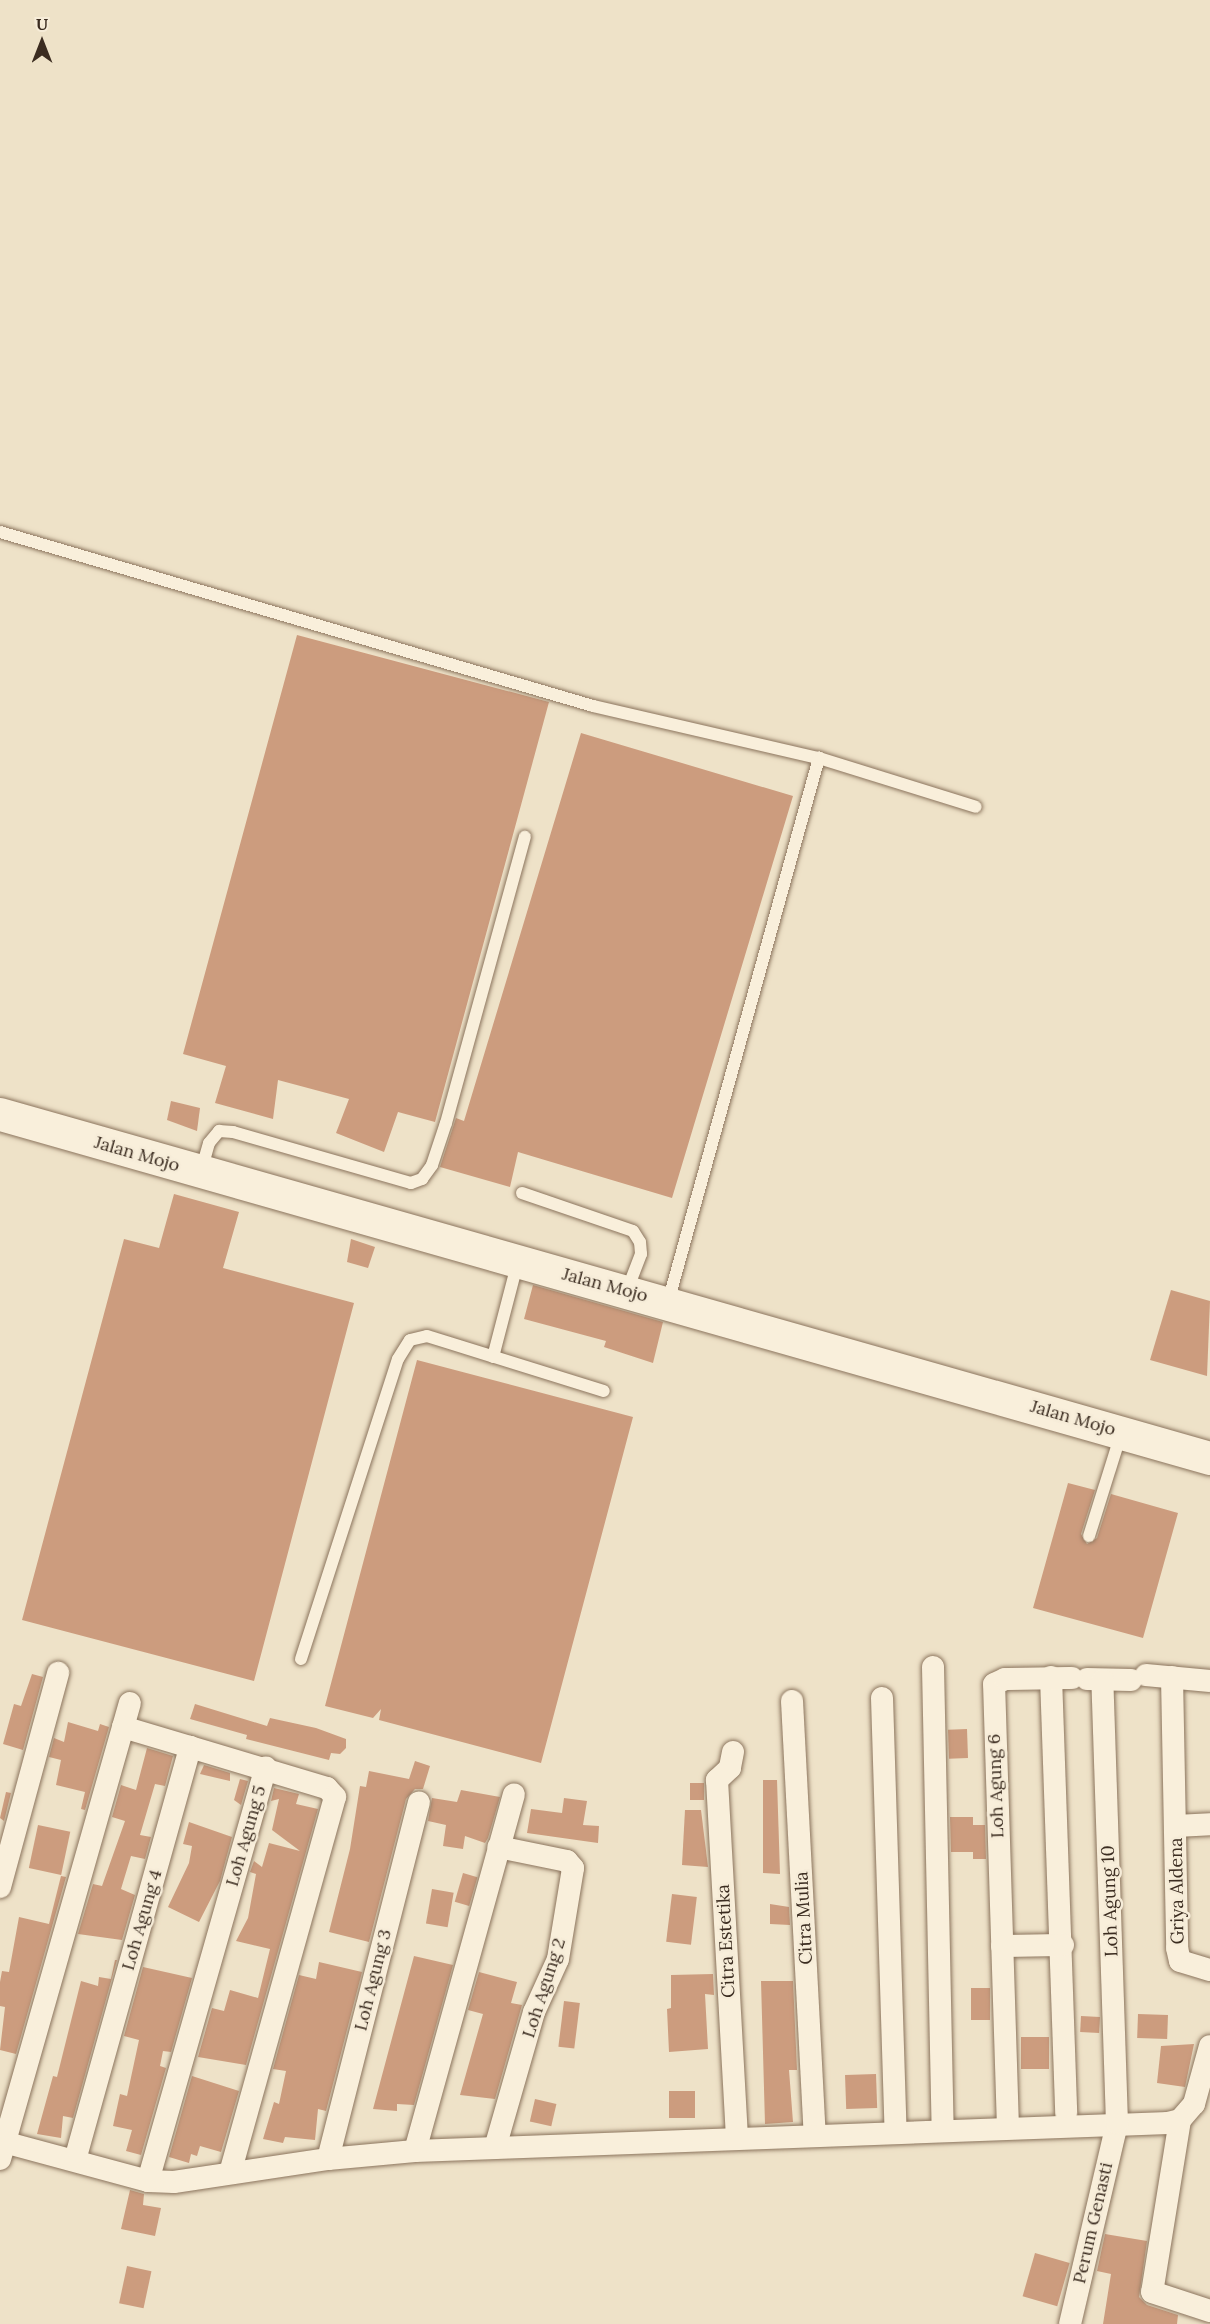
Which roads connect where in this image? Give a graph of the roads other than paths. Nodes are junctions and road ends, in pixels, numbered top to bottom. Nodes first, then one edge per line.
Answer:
1 (0, 532) edge
2 (819, 758) junction
3 (976, 807) dead end
4 (525, 837) dead end
5 (0, 1114) edge
6 (201, 1173) junction
7 (522, 1193) dead end
8 (518, 1260) junction
9 (627, 1291) junction
10 (668, 1302) junction
11 (493, 1357) junction
12 (604, 1391) dead end
13 (1122, 1432) junction
14 (1210, 1458) edge
15 (1089, 1536) dead end
16 (301, 1659) dead end
17 (933, 1666) dead end
18 (58, 1673) dead end
19 (1172, 1677) junction
20 (1077, 1679) junction
21 (1210, 1681) edge
22 (882, 1698) dead end
23 (792, 1701) dead end
24 (130, 1703) dead end
25 (123, 1727) junction
26 (190, 1747) junction
27 (733, 1752) dead end
28 (266, 1768) junction
29 (514, 1795) dead end
30 (419, 1802) dead end
31 (1210, 1824) edge
32 (1176, 1826) junction
33 (498, 1847) junction
34 (0, 1887) edge
35 (1063, 1945) junction
36 (1002, 1946) junction
37 (1209, 1967) edge
38 (1210, 2046) edge
39 (1195, 2110) edge
40 (1066, 2113) dead end
41 (1117, 2123) junction
42 (1008, 2128) junction
43 (943, 2131) junction
44 (896, 2132) junction
45 (815, 2135) junction
46 (737, 2138) junction
47 (1, 2147) edge
48 (495, 2148) junction
49 (415, 2151) junction
50 (328, 2159) junction
51 (75, 2160) junction
52 (230, 2172) junction
53 (148, 2181) junction
54 (1210, 2311) edge
55 (1070, 2324) edge

1 - 2 lane
2 - 3 lane
2 - 10 lane
4 - 6 lane
5 - 6 street, Jalan Mojo
6 - 8 street, Jalan Mojo
7 - 9 lane
8 - 9 street, Jalan Mojo
8 - 11 lane
9 - 10 street, Jalan Mojo
10 - 13 street, Jalan Mojo
11 - 12 lane
11 - 16 lane
13 - 14 street, Jalan Mojo
13 - 15 lane
17 - 43 street
18 - 34 street
19 - 20 street
19 - 21 street
19 - 32 street, Griya Aldena
20 - 35 street
20 - 36 street, Loh Agung 6
20 - 41 street, Loh Agung 10
22 - 44 street
23 - 45 street, Citra Mulia
24 - 25 street
25 - 26 street
25 - 47 street
26 - 28 street
26 - 51 street, Loh Agung 4
27 - 46 street, Citra Estetika
28 - 52 street, Loh Agung 5
28 - 53 street, Loh Agung 5
29 - 33 street
30 - 50 street, Loh Agung 3
31 - 32 street, Griya Aldena
32 - 37 street, Griya Aldena
33 - 48 street, Loh Agung 2
33 - 49 street
35 - 36 street
35 - 40 street
36 - 42 street, Loh Agung 6
38 - 39 street
39 - 41 street
39 - 54 street
41 - 42 street
41 - 55 street, Perum Genasti
42 - 43 street
43 - 44 street
44 - 45 street
45 - 46 street
46 - 48 street
47 - 51 street
48 - 49 street
49 - 50 street
50 - 52 street
51 - 53 street
52 - 53 street

